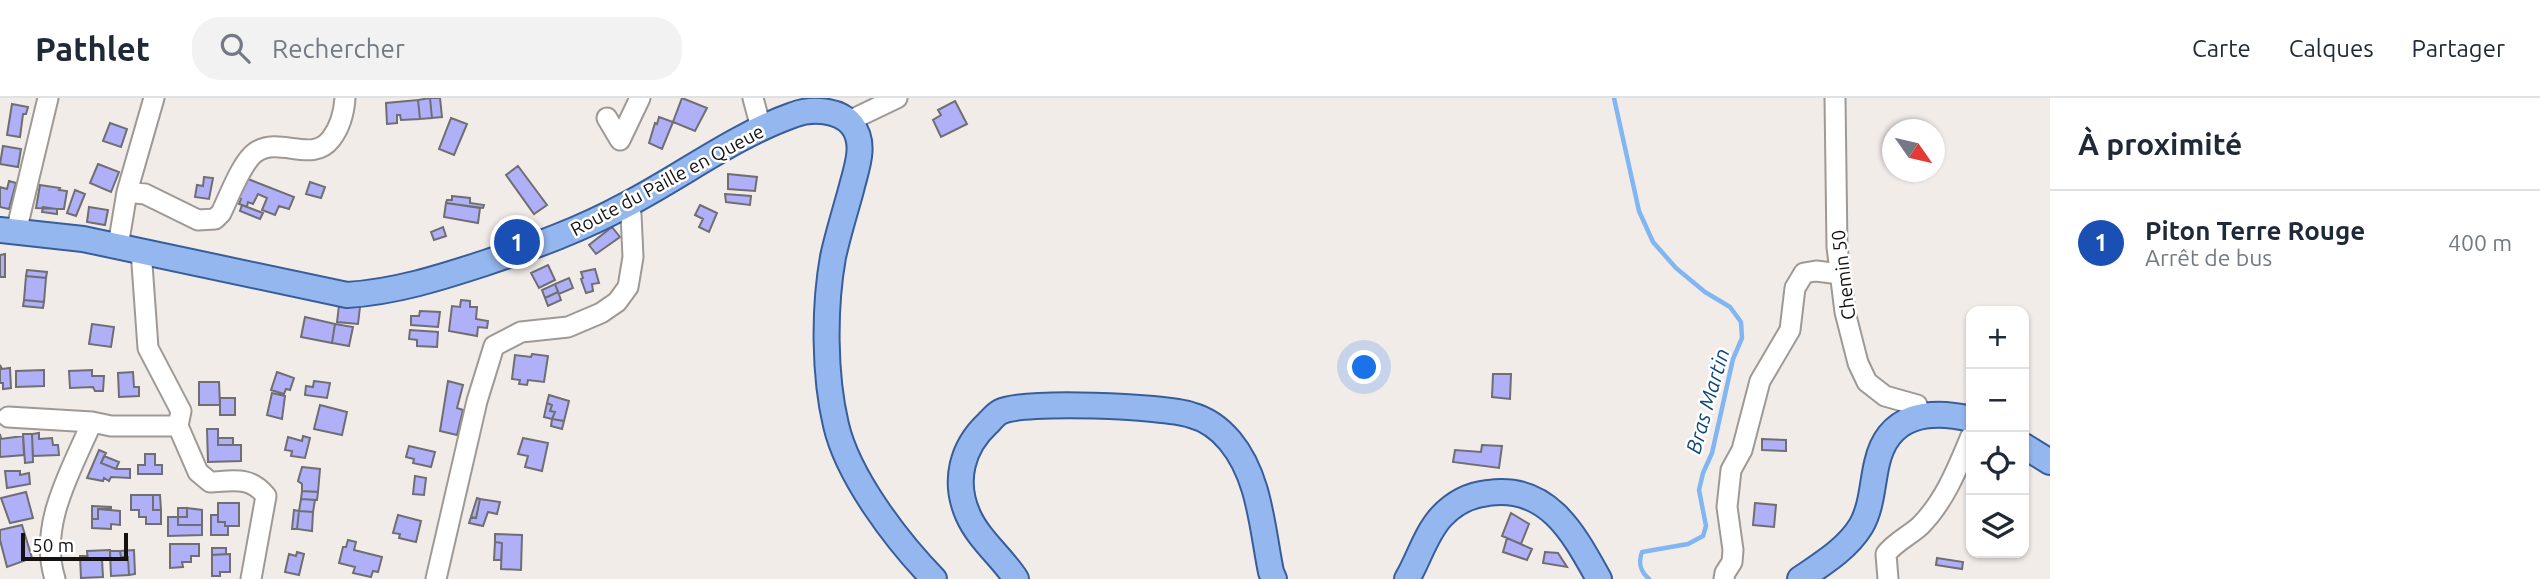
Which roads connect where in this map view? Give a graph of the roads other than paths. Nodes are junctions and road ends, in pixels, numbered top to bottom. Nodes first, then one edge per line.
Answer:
1 (48, 98) edge
2 (154, 98) edge
3 (345, 98) edge
4 (640, 98) edge
5 (753, 98) edge
6 (897, 98) edge
7 (1835, 98) edge
8 (607, 118) dead end
9 (849, 121) junction
10 (761, 128) junction
11 (127, 191) junction
12 (627, 205) junction
13 (8, 231) edge
14 (130, 248) junction
15 (1840, 274) junction
16 (1921, 416) junction
17 (8, 417) dead end
18 (1966, 418) edge
19 (92, 422) junction
20 (178, 426) junction
21 (1966, 448) edge
22 (2029, 449) edge
23 (2050, 462) edge
24 (55, 579) edge
25 (251, 579) edge
26 (436, 579) edge
27 (934, 579) edge
28 (1016, 579) edge
29 (1274, 579) edge
30 (1407, 579) edge
31 (1599, 579) edge
32 (1724, 579) edge
33 (1800, 579) edge
34 (1888, 579) edge

1 - 13 street
2 - 11 street
3 - 11 street
4 - 8 street
5 - 10 street
6 - 9 street
7 - 15 street, Chemin 50
9 - 10 main road, Route du Paille en Queue
9 - 27 main road
10 - 12 main road, Route du Paille en Queue
11 - 14 street
12 - 14 main road, Route du Paille en Queue
12 - 26 street
13 - 14 main road, Route du Paille en Queue
14 - 20 street
15 - 16 street, Chemin 50
15 - 32 street
16 - 18 main road
16 - 33 main road
17 - 19 street
19 - 20 street
19 - 24 street
20 - 25 street
21 - 34 street
22 - 23 main road
28 - 29 main road
30 - 31 main road

